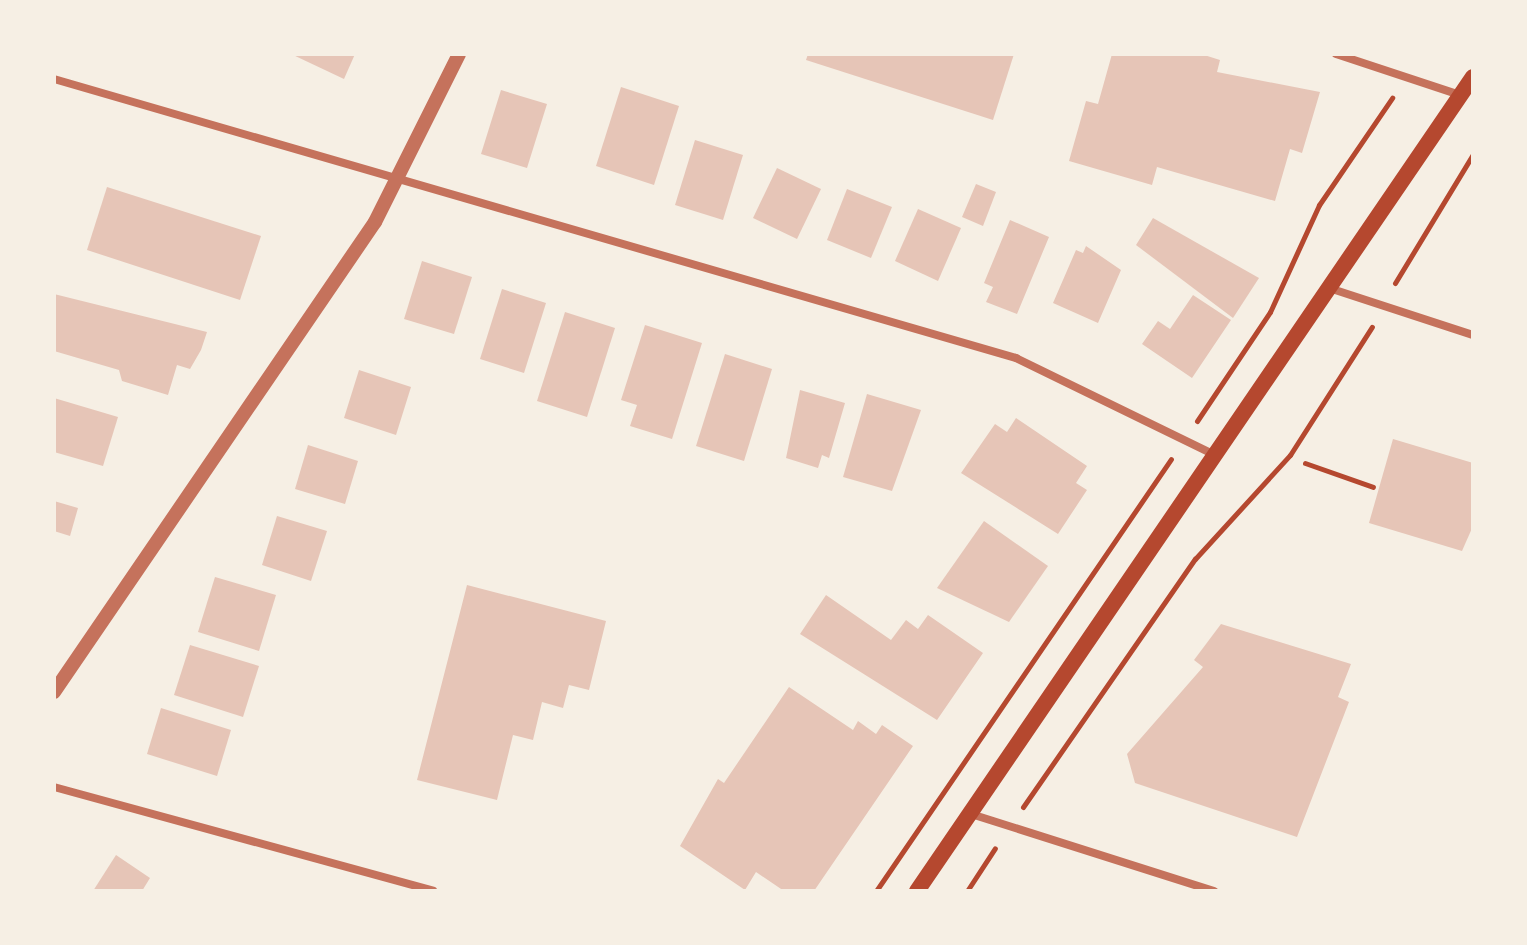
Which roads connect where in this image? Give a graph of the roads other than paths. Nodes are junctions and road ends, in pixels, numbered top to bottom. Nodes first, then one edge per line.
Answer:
1 (459, 54) edge
2 (1336, 54) edge
3 (1473, 77) edge
4 (54, 79) edge
5 (1461, 95) junction
6 (399, 181) junction
7 (1329, 288) junction
8 (1473, 335) edge
9 (1215, 455) junction
10 (54, 692) edge
11 (54, 787) edge
12 (969, 814) junction
13 (433, 891) edge
14 (917, 891) edge
15 (1214, 891) edge

1 - 6 street
2 - 5 street
3 - 5 main road
4 - 6 street
5 - 7 main road
6 - 9 street
6 - 10 street
7 - 8 street
7 - 9 main road
9 - 12 main road
11 - 13 street
12 - 14 main road
12 - 15 street

